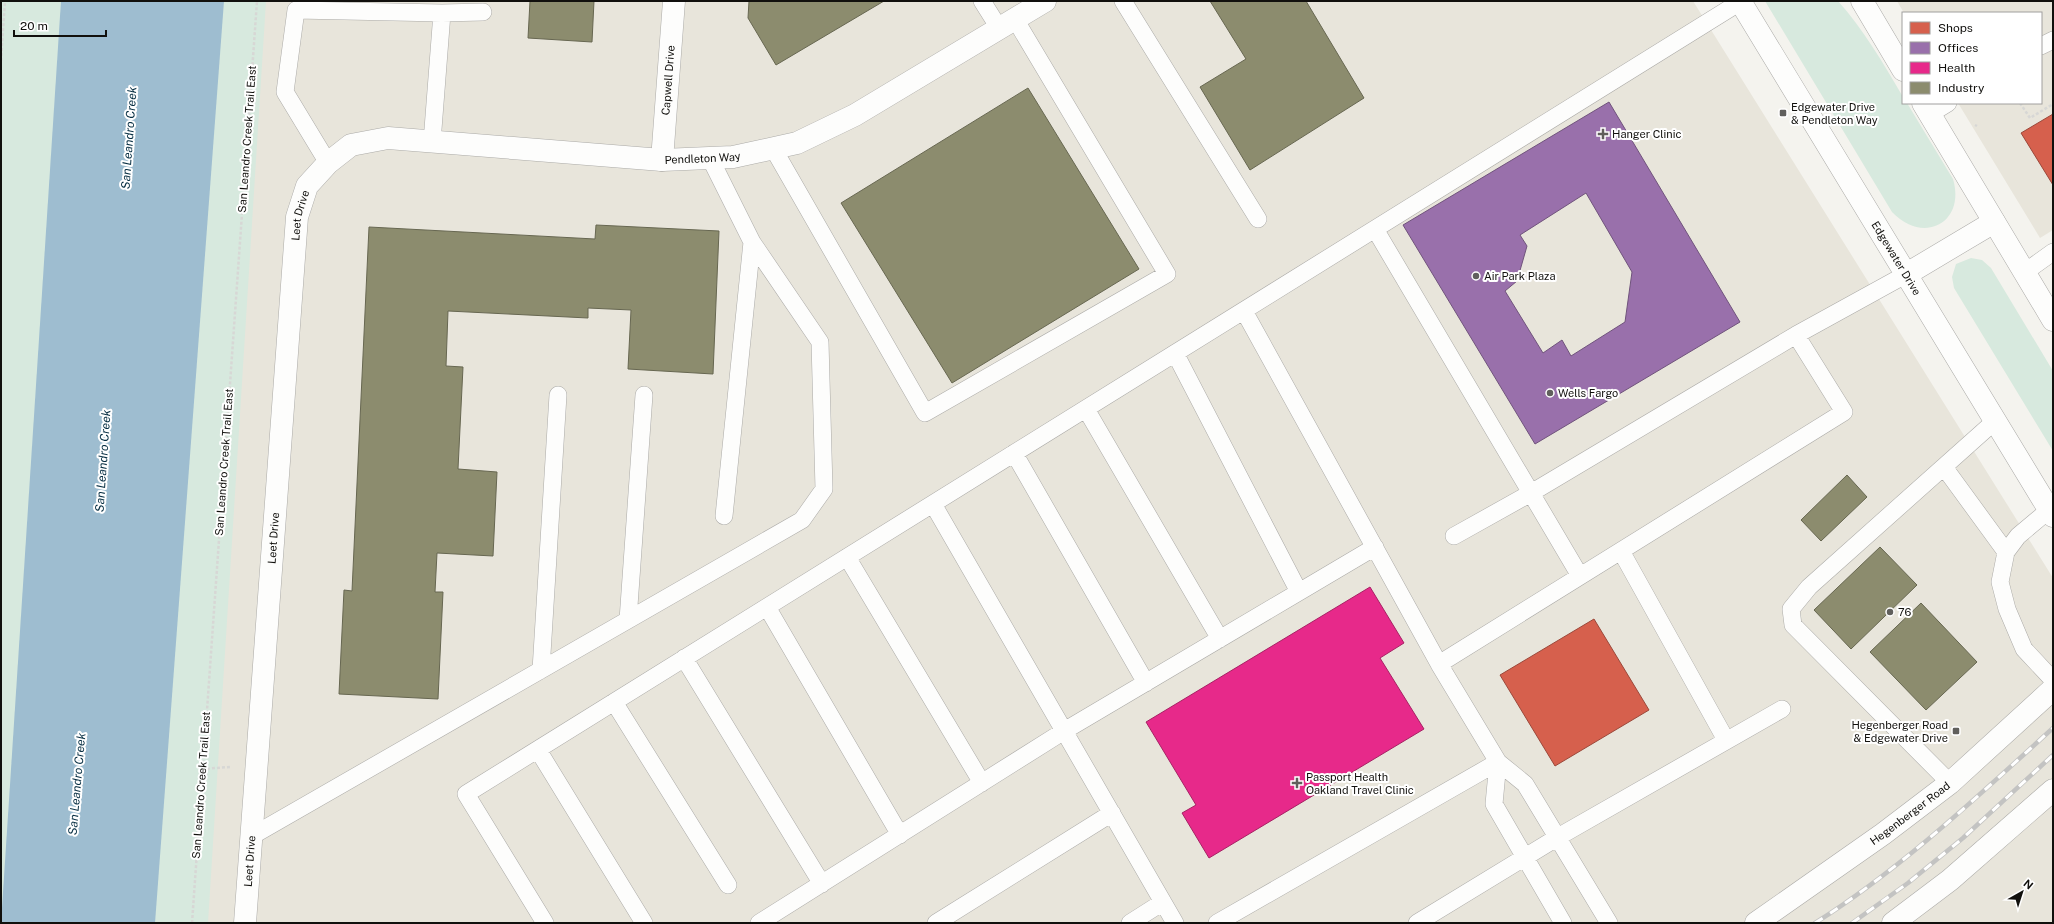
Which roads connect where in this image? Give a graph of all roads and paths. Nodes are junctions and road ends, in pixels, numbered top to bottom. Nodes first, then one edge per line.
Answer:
1 (5, 1) edge
2 (257, 1) edge
3 (674, 1) edge
4 (982, 1) edge
5 (1045, 1) edge
6 (1123, 1) edge
7 (1740, 1) edge
8 (1862, 1) edge
9 (483, 12) dead end
10 (442, 13) junction
11 (1007, 24) junction
12 (2053, 40) edge
13 (2042, 46) edge
14 (1, 61) edge
15 (1902, 68) edge
16 (1944, 104) edge
17 (2021, 104) edge
18 (2053, 104) edge
19 (1926, 109) edge
20 (432, 142) junction
21 (773, 148) junction
22 (710, 158) junction
23 (662, 160) junction
24 (328, 162) junction
25 (1258, 219) dead end
26 (1994, 222) junction
27 (1375, 229) junction
28 (752, 242) junction
29 (2053, 252) edge
30 (2025, 272) junction
31 (1905, 275) junction
32 (1244, 310) junction
33 (2053, 320) edge
34 (1796, 335) junction
35 (1175, 354) junction
36 (558, 395) dead end
37 (644, 395) dead end
38 (1086, 409) junction
39 (1995, 421) junction
40 (1014, 453) junction
41 (1944, 466) junction
42 (1531, 493) junction
43 (933, 504) junction
44 (2051, 513) edge
45 (724, 516) dead end
46 (1454, 536) dead end
47 (1375, 547) junction
48 (1621, 551) junction
49 (2006, 552) junction
50 (847, 557) junction
51 (1580, 576) junction
52 (1299, 592) junction
53 (767, 607) junction
54 (628, 620) junction
55 (1220, 639) junction
56 (684, 658) junction
57 (1439, 664) junction
58 (541, 670) junction
59 (2053, 680) edge
60 (1146, 683) junction
61 (2053, 689) edge
62 (614, 702) junction
63 (1782, 709) dead end
64 (1064, 731) junction
65 (1726, 740) junction
66 (538, 750) junction
67 (1498, 762) junction
68 (982, 783) junction
69 (1950, 783) junction
70 (2053, 790) edge
71 (1112, 813) junction
72 (900, 835) junction
73 (252, 836) junction
74 (1558, 837) junction
75 (1524, 858) junction
76 (822, 884) junction
77 (728, 885) dead end
78 (1163, 902) junction
79 (192, 923) edge
80 (245, 923) edge
81 (545, 923) edge
82 (644, 923) edge
83 (759, 923) edge
84 (936, 923) edge
85 (1130, 923) edge
86 (1175, 923) edge
87 (1217, 923) edge
88 (1417, 923) edge
89 (1563, 923) edge
90 (1609, 923) edge
91 (1756, 923) edge
92 (1893, 923) edge

1 - 14 path
2 - 79 path, San Leandro Creek Trail East
3 - 23 street, Capwell Drive
4 - 11 lane
5 - 11 street, Pendleton Way
6 - 25 lane
7 - 27 lane
7 - 31 street, Edgewater Drive
8 - 15 street
9 - 10 lane
10 - 20 lane
10 - 24 lane
11 - 21 street, Pendleton Way
11 - 21 lane
12 - 13 lane
16 - 19 lane
17 - 18 path
19 - 26 street
20 - 23 street, Pendleton Way
20 - 24 street, Pendleton Way
21 - 22 street, Pendleton Way
22 - 23 street, Pendleton Way
22 - 28 lane
24 - 73 street, Leet Drive
26 - 30 street
26 - 31 street
27 - 32 lane
27 - 42 lane
28 - 45 lane
28 - 54 lane
29 - 30 lane
30 - 33 street
31 - 34 lane
31 - 39 street, Edgewater Drive
32 - 35 lane
32 - 47 lane
34 - 42 lane
34 - 48 lane
35 - 38 lane
35 - 52 lane
36 - 58 lane
37 - 54 lane
38 - 40 lane
38 - 55 lane
39 - 41 lane
39 - 44 street, Edgewater Drive
40 - 43 lane
40 - 60 lane
41 - 49 lane
41 - 69 lane
42 - 46 lane
42 - 51 lane
43 - 50 lane
43 - 64 lane
44 - 49 lane
47 - 52 lane
47 - 57 lane
48 - 51 lane
48 - 65 lane
49 - 59 lane
50 - 53 lane
50 - 68 lane
51 - 57 lane
52 - 55 lane
53 - 56 lane
53 - 72 lane
54 - 58 lane
55 - 60 lane
56 - 62 lane
56 - 76 lane
57 - 67 lane
58 - 73 lane
60 - 64 lane
61 - 69 street, Hegenberger Road
62 - 66 lane
62 - 77 lane
63 - 65 lane
64 - 68 lane
64 - 71 lane
65 - 74 lane
66 - 81 lane
66 - 82 lane
67 - 74 lane
67 - 75 lane
67 - 87 lane
68 - 72 lane
69 - 91 street, Hegenberger Road
70 - 92 street
71 - 78 lane
71 - 84 lane
72 - 76 lane
73 - 80 street, Leet Drive
74 - 75 lane
74 - 90 lane
75 - 88 lane
75 - 89 lane
76 - 83 lane
78 - 85 lane
78 - 86 lane

